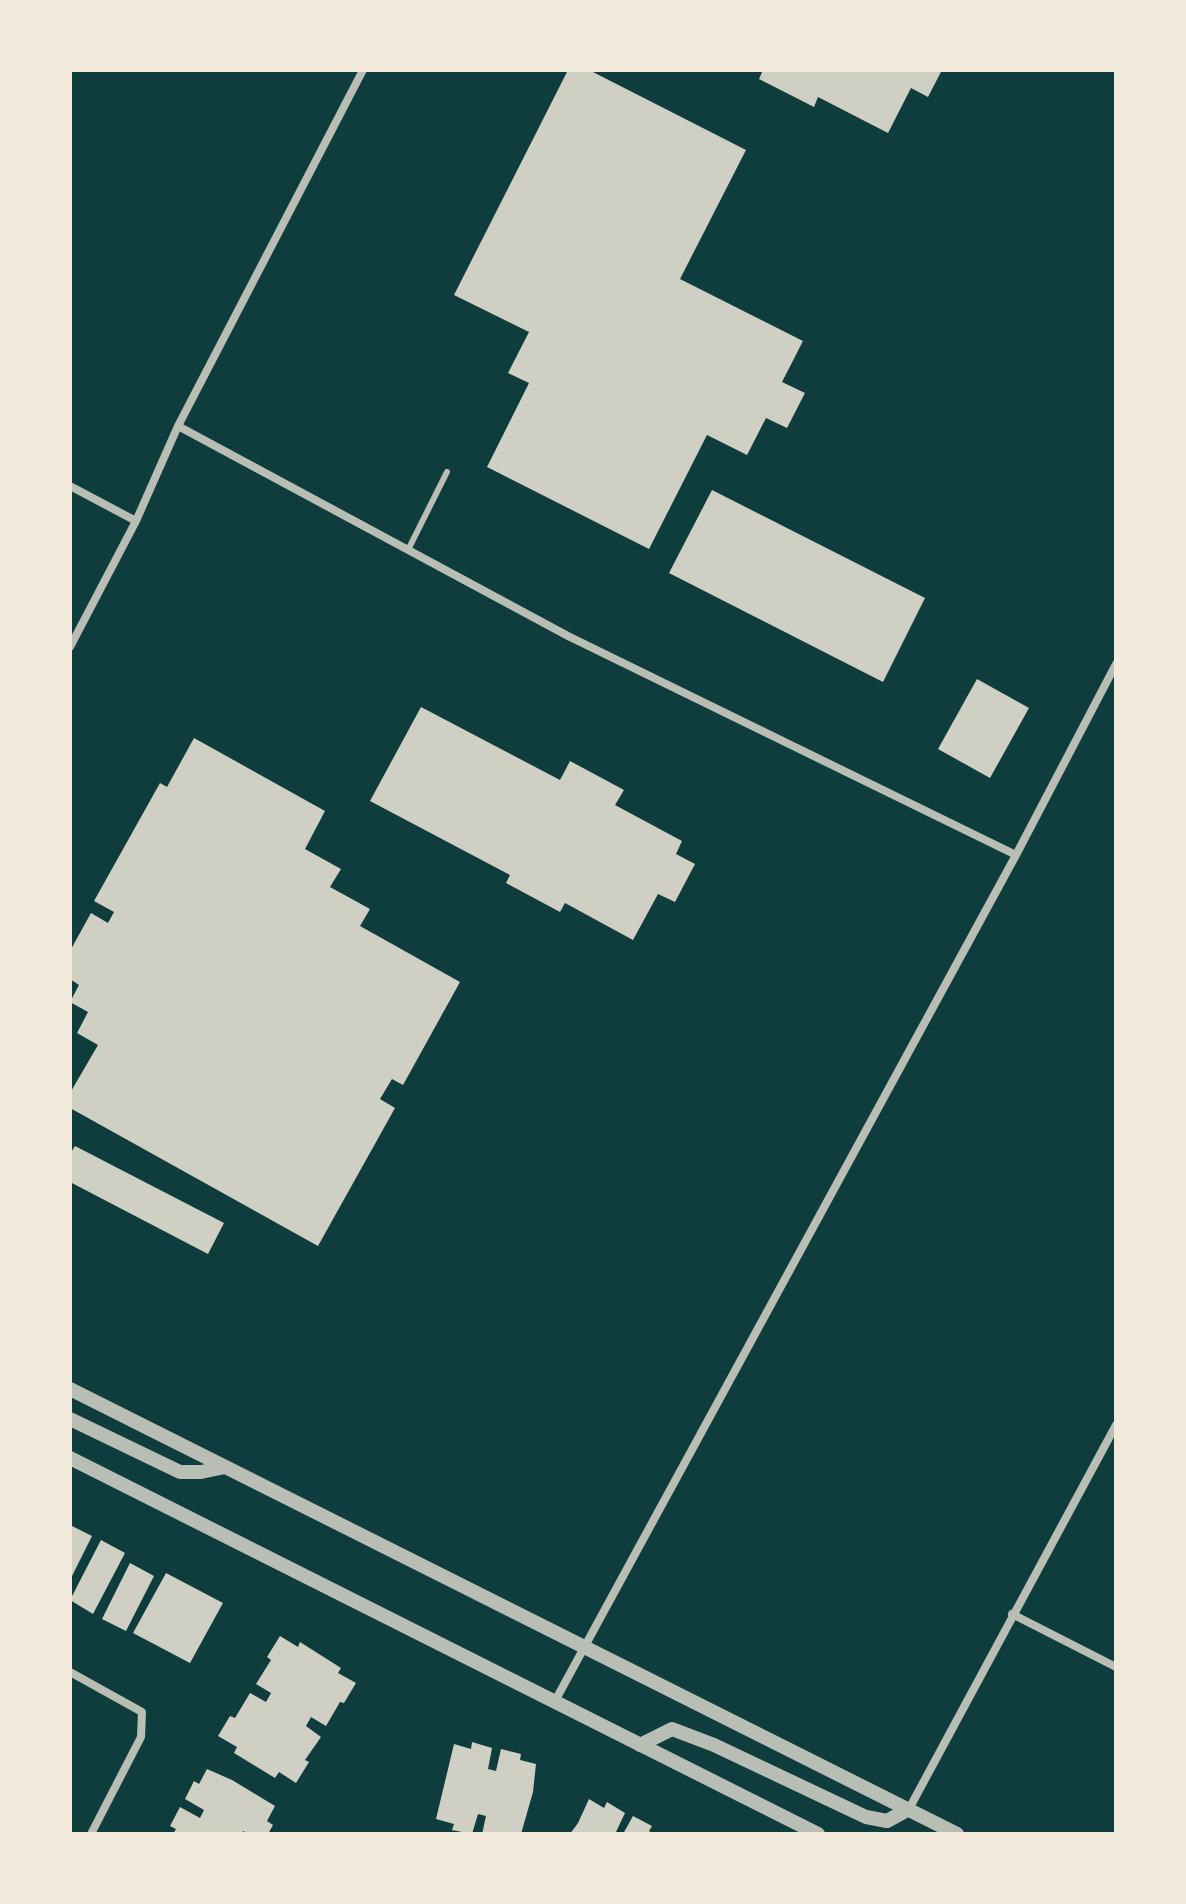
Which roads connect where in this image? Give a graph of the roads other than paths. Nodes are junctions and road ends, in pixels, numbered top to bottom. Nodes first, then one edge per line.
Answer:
1 (363, 70) edge
2 (178, 426) junction
3 (447, 472) dead end
4 (70, 486) edge
5 (136, 521) junction
6 (408, 550) junction
7 (70, 647) edge
8 (1116, 664) edge
9 (1016, 855) junction
10 (70, 1389) edge
11 (70, 1419) edge
12 (1116, 1425) edge
13 (70, 1458) edge
14 (225, 1467) junction
15 (1012, 1614) junction
16 (586, 1646) junction
17 (1116, 1667) edge
18 (70, 1672) edge
19 (555, 1701) junction
20 (640, 1745) junction
21 (909, 1809) junction
22 (91, 1834) edge
23 (818, 1834) edge
24 (957, 1834) edge

1 - 2 street
2 - 5 street
2 - 6 street
3 - 6 lane
4 - 5 street
5 - 7 street
6 - 9 street
8 - 9 street
9 - 16 street
10 - 14 street
11 - 14 street
12 - 15 street
13 - 19 street
14 - 16 street
15 - 17 street
15 - 21 street
16 - 19 street
16 - 21 street
18 - 22 street
19 - 20 street
20 - 21 street
20 - 23 street
21 - 24 street

